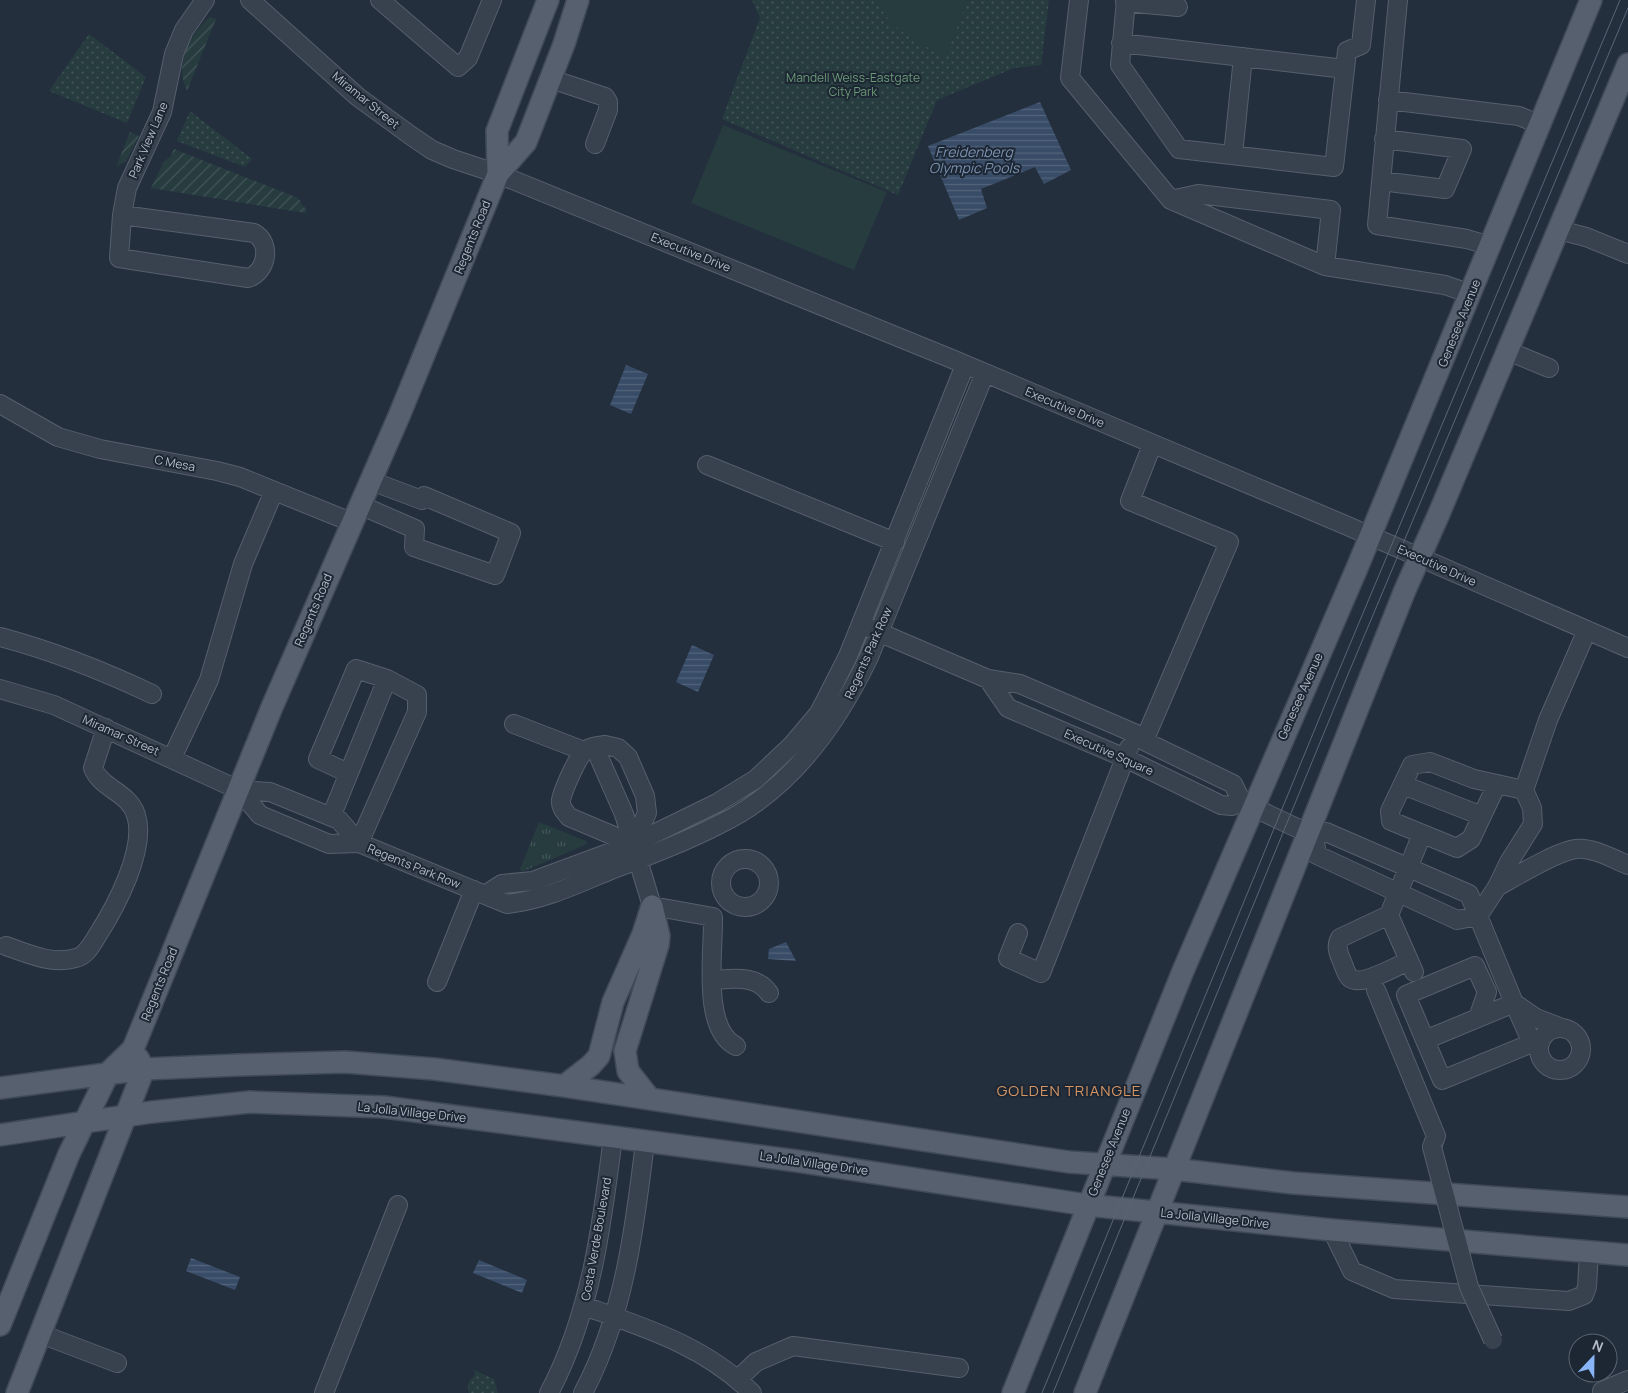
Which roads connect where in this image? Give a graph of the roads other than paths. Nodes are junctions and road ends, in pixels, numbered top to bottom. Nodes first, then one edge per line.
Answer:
1 (205, 0) edge
2 (250, 0) edge
3 (380, 0) edge
4 (492, 0) edge
5 (548, 0) edge
6 (578, 0) edge
7 (1079, 0) edge
8 (1366, 0) edge
9 (1398, 0) edge
10 (1591, 0) edge
11 (1126, 1) edge
12 (1178, 7) dead end
13 (1122, 43) junction
14 (1243, 57) junction
15 (1628, 64) edge
16 (1345, 69) junction
17 (551, 79) junction
18 (1388, 100) junction
19 (1540, 125) junction
20 (1384, 139) junction
21 (595, 144) dead end
22 (1233, 156) junction
23 (498, 174) junction
24 (1381, 181) junction
25 (1171, 200) junction
26 (122, 214) junction
27 (1560, 230) junction
28 (1490, 246) junction
29 (1628, 254) edge
30 (1325, 266) junction
31 (1471, 294) junction
32 (1508, 351) junction
33 (965, 365) junction
34 (1549, 368) dead end
35 (985, 373) junction
36 (0, 404) edge
37 (1152, 445) junction
38 (707, 465) dead end
39 (370, 481) junction
40 (274, 491) junction
41 (355, 514) junction
42 (1370, 536) junction
43 (895, 542) junction
44 (1419, 557) junction
45 (861, 625) junction
46 (1587, 630) junction
47 (878, 633) junction
48 (0, 636) edge
49 (1628, 648) edge
50 (387, 679) junction
51 (988, 679) junction
52 (0, 689) edge
53 (152, 694) dead end
54 (1048, 696) junction
55 (825, 718) junction
56 (1038, 721) junction
57 (514, 724) dead end
58 (106, 728) junction
59 (1139, 737) junction
60 (591, 753) junction
61 (172, 758) junction
62 (1126, 758) junction
63 (348, 773) junction
64 (1497, 784) junction
65 (1403, 785) junction
66 (239, 790) junction
67 (1524, 790) junction
68 (1247, 804) junction
69 (1482, 816) junction
70 (330, 817) junction
71 (1422, 834) junction
72 (1311, 835) junction
73 (360, 843) junction
74 (636, 852) junction
75 (1628, 866) edge
76 (1409, 868) junction
77 (1497, 887) junction
78 (479, 892) junction
79 (1398, 894) junction
80 (728, 901) dead end
81 (652, 906) junction
82 (1390, 916) junction
83 (1478, 916) junction
84 (713, 917) junction
85 (1018, 933) dead end
86 (6, 946) dead end
87 (717, 980) junction
88 (437, 982) dead end
89 (1376, 990) dead end
90 (762, 992) dead end
91 (1514, 1003) junction
92 (1478, 1018) junction
93 (1562, 1028) junction
94 (1425, 1040) junction
95 (736, 1046) dead end
96 (1535, 1046) junction
97 (133, 1049) junction
98 (144, 1069) junction
99 (109, 1072) junction
100 (564, 1086) junction
101 (0, 1088) edge
102 (650, 1099) junction
103 (127, 1115) junction
104 (85, 1121) junction
105 (0, 1136) edge
106 (613, 1137) junction
107 (645, 1142) junction
108 (1103, 1164) junction
109 (1173, 1169) junction
110 (398, 1205) dead end
111 (1087, 1205) junction
112 (1628, 1207) edge
113 (1157, 1212) junction
114 (1332, 1230) junction
115 (1590, 1252) junction
116 (1628, 1255) edge
117 (584, 1306) junction
118 (614, 1316) junction
119 (0, 1325) edge
120 (41, 1334) junction
121 (1493, 1340) dead end
122 (118, 1363) dead end
123 (959, 1368) dead end
124 (738, 1379) junction
125 (17, 1393) edge
126 (324, 1393) edge
127 (549, 1393) edge
128 (583, 1393) edge
129 (752, 1393) edge
130 (1013, 1393) edge
131 (1085, 1393) edge

1 - 26 street, Park View Lane
2 - 23 street, Miramar Street
3 - 4 street
5 - 23 main road, Regents Road
6 - 17 main road, Regents Road
7 - 25 street
8 - 16 street
9 - 18 street
10 - 19 main road, Genesee Avenue
11 - 12 street
11 - 13 street
13 - 14 street
13 - 22 street
14 - 16 street
14 - 22 street
15 - 27 main road
16 - 22 street
17 - 21 street
17 - 23 main road, Regents Road
18 - 19 street
18 - 20 street
19 - 28 main road, Genesee Avenue
20 - 24 street
20 - 24 street
23 - 33 street, Executive Drive
23 - 39 main road, Regents Road
24 - 28 street
25 - 30 street
25 - 30 street
26 - 26 street, Park View Lane
27 - 29 street
27 - 32 main road
28 - 31 main road, Genesee Avenue
30 - 31 street
31 - 42 main road, Genesee Avenue
32 - 34 street
32 - 44 main road
33 - 35 street, Executive Drive
33 - 43 street, Regents Park Row
35 - 37 street, Executive Drive
35 - 47 street, Regents Park Row
36 - 40 street, C Mesa
37 - 42 street, Executive Drive
37 - 59 street
38 - 43 street
39 - 41 main road, Regents Road
39 - 41 street, C Mesa
40 - 41 street, C Mesa
40 - 61 street
41 - 66 main road, Regents Road
42 - 44 street, Executive Drive
42 - 68 main road, Genesee Avenue
43 - 45 street, Regents Park Row
44 - 46 street, Executive Drive
44 - 72 main road
45 - 47 street, Executive Square
45 - 55 street, Regents Park Row
46 - 49 street, Executive Drive
46 - 67 street
47 - 51 street, Executive Square
47 - 55 street, Regents Park Row
48 - 53 street
50 - 63 street
50 - 63 street
50 - 73 street
51 - 54 street, Executive Square
51 - 56 street, Executive Square
52 - 58 street, Miramar Street
54 - 56 street
54 - 59 street, Executive Square
55 - 74 street, Regents Park Row
56 - 62 street, Executive Square
57 - 60 street
58 - 61 street, Miramar Street
58 - 86 street
59 - 62 street
59 - 68 street, Executive Square
60 - 74 street
60 - 74 street
60 - 74 street
61 - 66 street, Miramar Street
62 - 68 street, Executive Square
62 - 85 street
63 - 70 street
64 - 65 street
64 - 67 street
64 - 69 street
65 - 69 street
65 - 71 street
66 - 70 street, Regents Park Row
66 - 73 street
66 - 97 main road, Regents Road
67 - 77 street
68 - 72 street, Executive Square
68 - 108 main road, Genesee Avenue
69 - 71 street
70 - 73 street, Regents Park Row
71 - 76 street
72 - 76 street
72 - 79 street
72 - 109 main road
73 - 78 street, Regents Park Row
74 - 78 street, Regents Park Row
74 - 81 street
75 - 77 street
76 - 79 street
76 - 83 street
77 - 83 street
78 - 88 street
79 - 82 street
79 - 83 street
80 - 84 street
81 - 84 street
81 - 100 main road
81 - 102 main road
82 - 82 street
83 - 91 street
84 - 87 street
87 - 90 street
87 - 95 street
89 - 121 street, bridge
91 - 92 street
91 - 93 street
91 - 96 street
92 - 94 street
92 - 94 street
93 - 96 street
93 - 96 street
94 - 96 street
97 - 98 main road
97 - 99 main road, Regents Road
98 - 99 main road
98 - 100 main road
98 - 103 main road
99 - 101 main road
99 - 104 main road, Regents Road
100 - 102 main road
102 - 108 main road
103 - 104 main road, La Jolla Village Drive
103 - 106 main road, La Jolla Village Drive
103 - 120 main road
104 - 105 main road, La Jolla Village Drive
104 - 119 main road, Regents Road
106 - 107 main road, La Jolla Village Drive
106 - 117 street, Costa Verde Boulevard
107 - 111 main road, La Jolla Village Drive
107 - 118 street
108 - 109 main road
108 - 111 main road, Genesee Avenue
109 - 112 main road
109 - 113 main road
110 - 126 street
111 - 113 main road, La Jolla Village Drive
111 - 130 main road, Genesee Avenue
113 - 114 main road, La Jolla Village Drive
113 - 131 main road
114 - 115 main road, La Jolla Village Drive
114 - 115 street
115 - 116 main road, La Jolla Village Drive
117 - 118 street
117 - 127 street, Costa Verde Boulevard
118 - 124 street
118 - 128 street
120 - 122 street
120 - 125 main road
123 - 124 street
124 - 129 street

